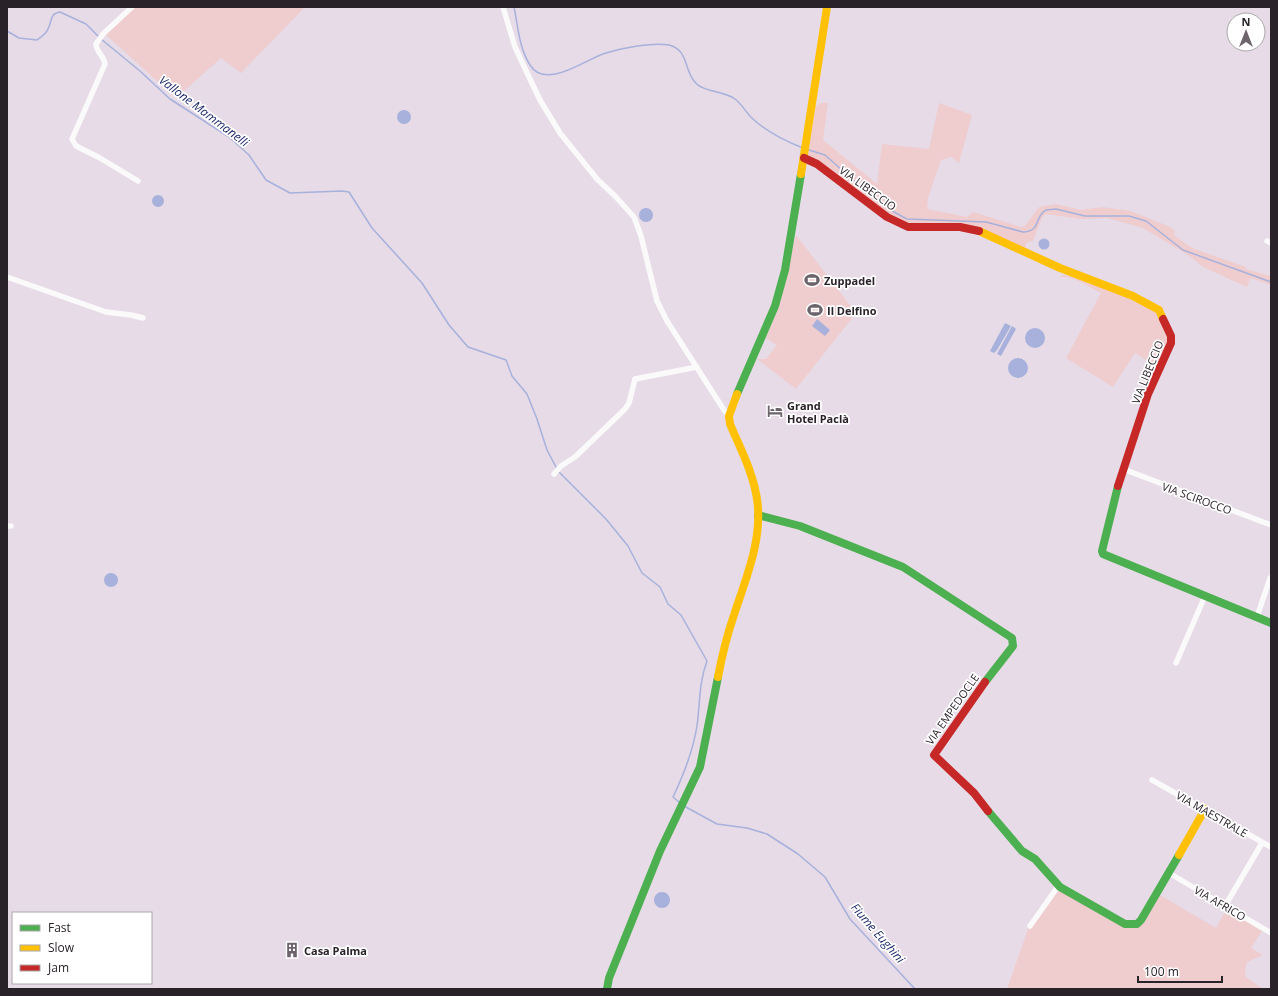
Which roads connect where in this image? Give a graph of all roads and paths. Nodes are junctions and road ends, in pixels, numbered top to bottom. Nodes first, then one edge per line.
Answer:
1 (132, 7) edge
2 (503, 7) edge
3 (827, 7) edge
4 (804, 158) junction
5 (138, 181) dead end
6 (7, 277) edge
7 (143, 318) dead end
8 (697, 367) junction
9 (729, 416) junction
10 (1123, 469) junction
11 (554, 474) dead end
12 (758, 515) junction
13 (1271, 525) edge
14 (1270, 578) edge
15 (1205, 596) junction
16 (1257, 617) junction
17 (1271, 623) edge
18 (1176, 663) dead end
19 (1152, 780) dead end
20 (1205, 809) junction
21 (1262, 843) junction
22 (1271, 847) edge
23 (1169, 873) junction
24 (1059, 885) junction
25 (1225, 906) junction
26 (1030, 926) dead end
27 (1271, 933) edge
28 (607, 989) edge

1 - 5 street
2 - 8 street
3 - 4 street
4 - 9 street
4 - 10 street, VIA LIBECCIO
6 - 7 street
8 - 9 street
8 - 11 street
9 - 12 street
10 - 13 street, VIA SCIROCCO
10 - 15 street, VIA LIBECCIO
12 - 24 street, VIA EMPEDOCLE
12 - 28 street
14 - 16 street
15 - 16 street, VIA LIBECCIO
15 - 18 street
16 - 17 street, VIA LIBECCIO
19 - 20 street, VIA MAESTRALE
20 - 21 street, VIA MAESTRALE
20 - 23 street, VIA EMPEDOCLE
21 - 22 street, VIA MAESTRALE
21 - 25 street
23 - 24 street, VIA EMPEDOCLE
23 - 25 street, VIA AFRICO
24 - 26 street
25 - 27 street, VIA AFRICO

